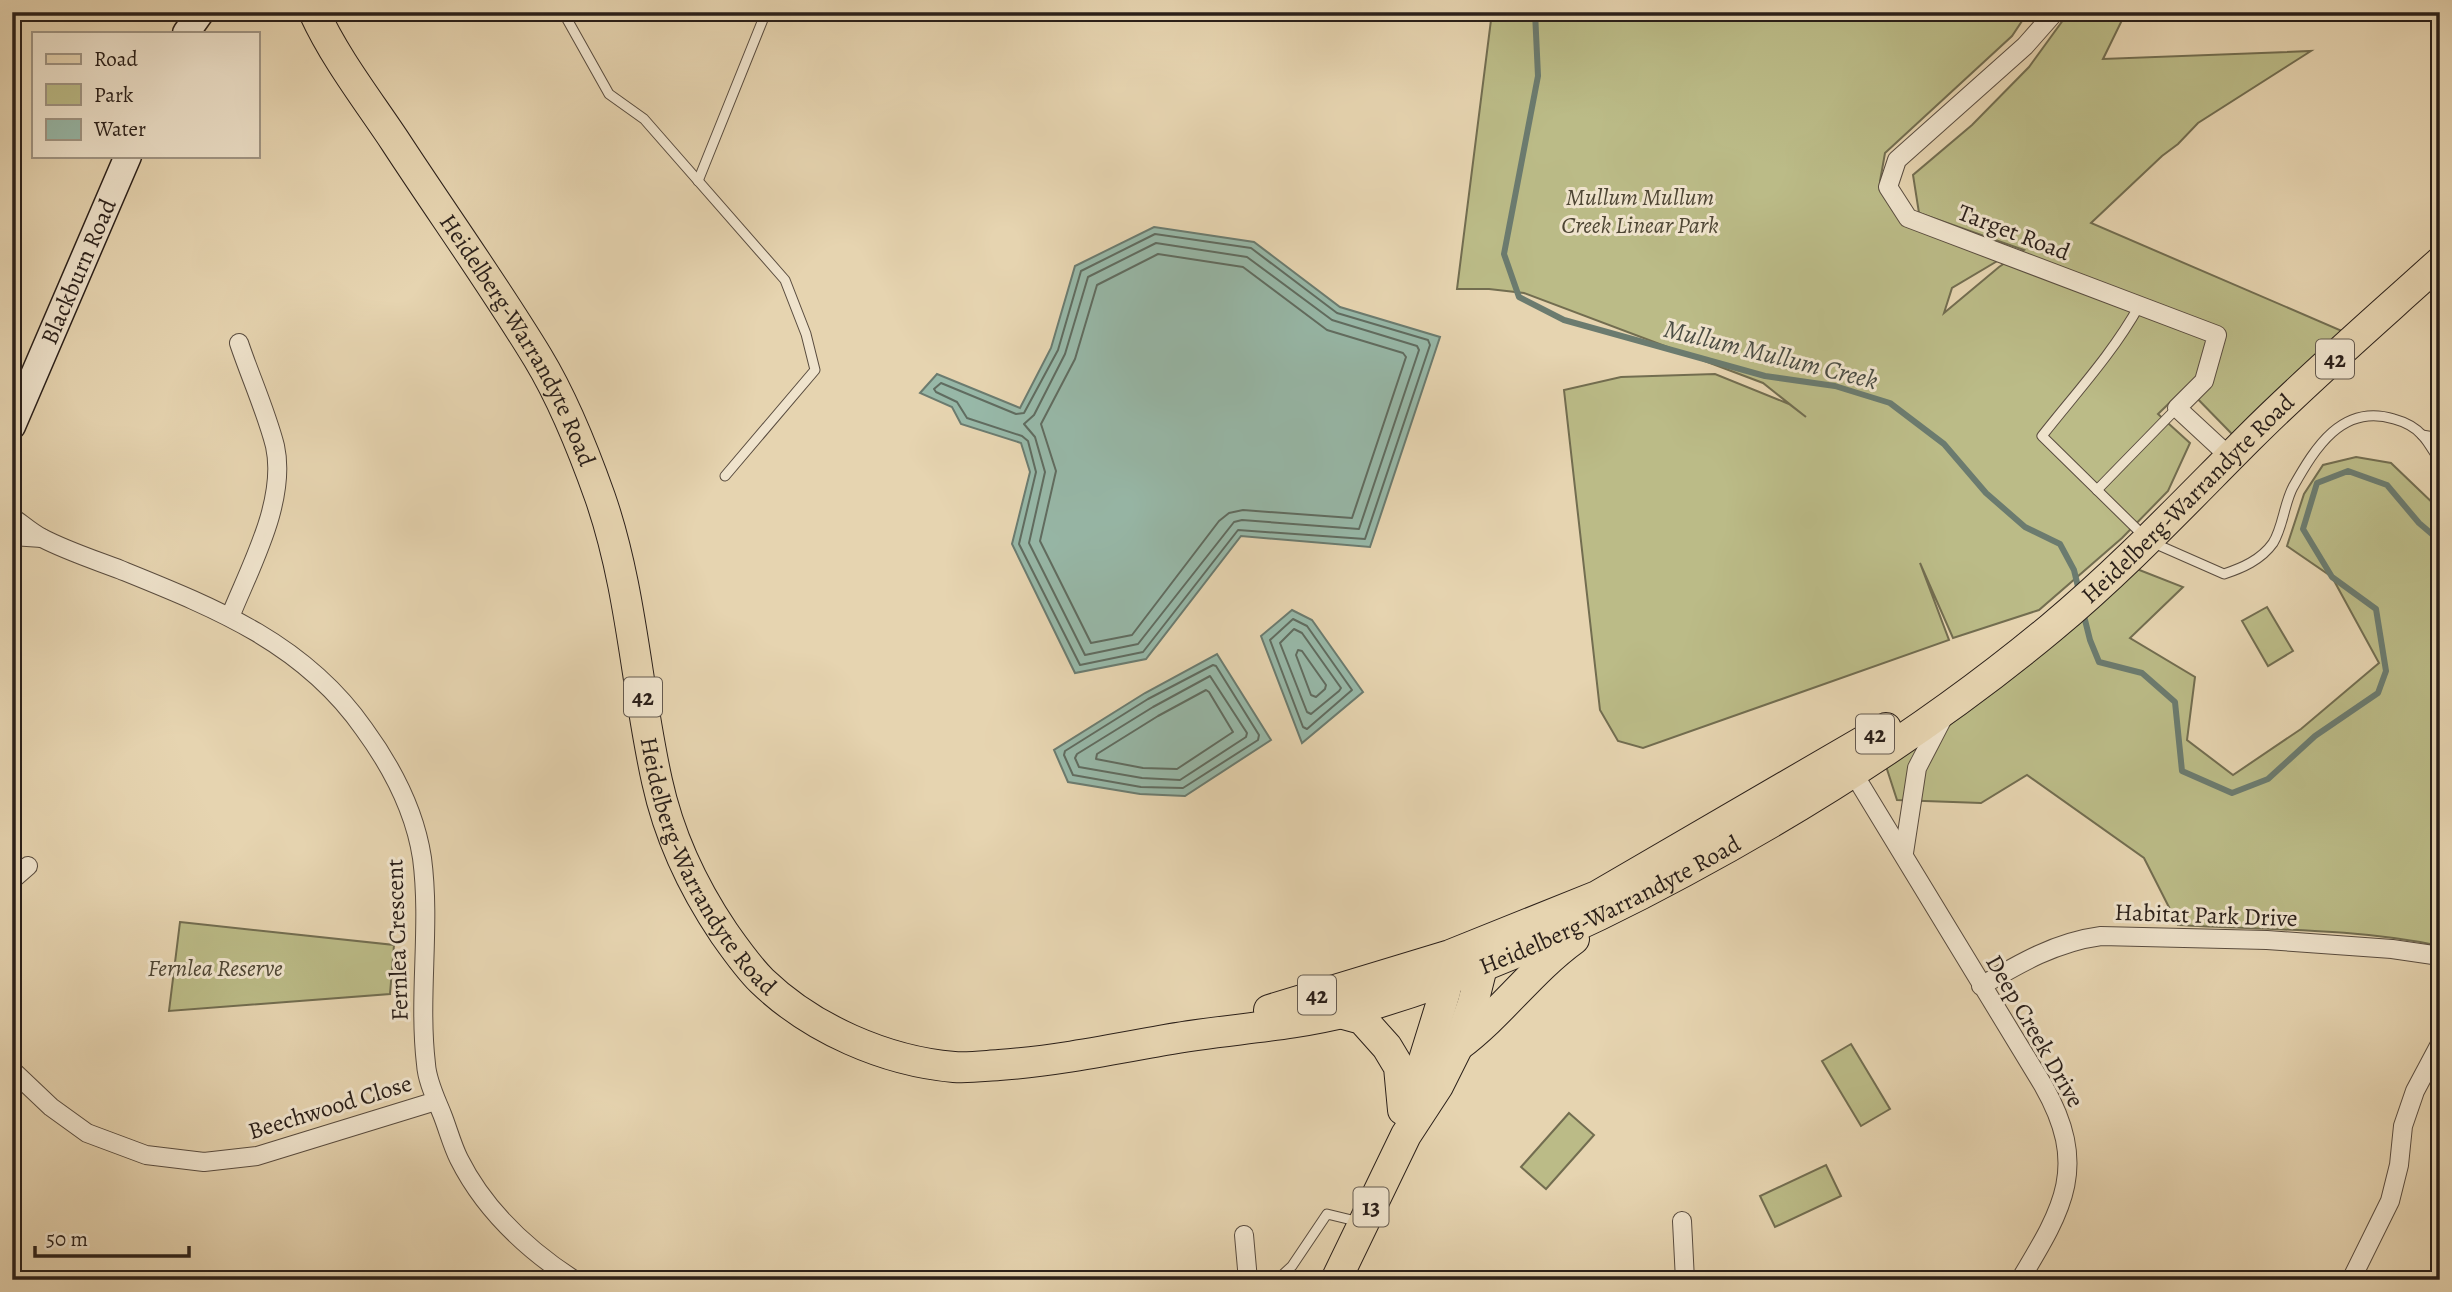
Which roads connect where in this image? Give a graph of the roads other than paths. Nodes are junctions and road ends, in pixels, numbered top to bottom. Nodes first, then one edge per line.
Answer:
1 (183, 12) edge
2 (201, 12) edge
3 (563, 12) edge
4 (766, 12) edge
5 (2055, 12) edge
6 (313, 15) edge
7 (177, 32) edge
8 (187, 32) edge
9 (127, 158) edge
10 (698, 181) junction
11 (2440, 262) edge
12 (2139, 306) junction
13 (239, 343) dead end
14 (2176, 408) junction
15 (12, 426) edge
16 (2422, 435) junction
17 (2440, 438) edge
18 (2231, 457) junction
19 (2440, 461) edge
20 (725, 475) dead end
21 (2097, 490) junction
22 (12, 517) edge
23 (12, 536) edge
24 (42, 538) junction
25 (2149, 541) junction
26 (230, 617) junction
27 (1992, 675) junction
28 (1949, 707) junction
29 (1847, 763) junction
30 (1904, 853) junction
31 (28, 866) dead end
32 (12, 880) edge
33 (1613, 910) junction
34 (1485, 954) junction
35 (2440, 956) edge
36 (1449, 967) junction
37 (1981, 986) junction
38 (1340, 1013) junction
39 (1184, 1037) junction
40 (2440, 1044) edge
41 (1458, 1046) junction
42 (12, 1070) edge
43 (436, 1101) junction
44 (1406, 1135) junction
45 (1682, 1221) dead end
46 (1364, 1222) junction
47 (1244, 1235) dead end
48 (574, 1280) edge
49 (1248, 1280) edge
50 (1277, 1280) edge
51 (1336, 1280) edge
52 (1685, 1280) edge
53 (2020, 1280) edge
54 (2351, 1280) edge

1 - 7 main road
2 - 8 main road
3 - 10 lane
4 - 10 lane
5 - 12 street, Target Road
6 - 39 main road, Heidelberg-Warrandyte Road / 42
9 - 15 main road, Blackburn Road
10 - 20 lane
11 - 18 main road, Heidelberg-Warrandyte Road / 42
12 - 14 street, Target Road
12 - 21 lane
13 - 26 street
14 - 18 street
14 - 21 lane
16 - 17 lane
16 - 19 lane
16 - 25 lane
18 - 25 main road, Heidelberg-Warrandyte Road / 42
21 - 25 lane
22 - 24 street, Fernlea Crescent
23 - 24 street, Fernlea Crescent
24 - 26 street, Fernlea Crescent
25 - 27 main road, Heidelberg-Warrandyte Road / 42
26 - 43 street, Fernlea Crescent
27 - 28 main road, Heidelberg-Warrandyte Road / 42
27 - 29 main road, Heidelberg-Warrandyte Road / 42
28 - 29 main road, Heidelberg-Warrandyte Road / 42
28 - 30 street
29 - 30 street, Deep Creek Drive
29 - 33 main road, Heidelberg-Warrandyte Road / 42
29 - 34 main road, Heidelberg-Warrandyte Road / 42
30 - 37 street, Deep Creek Drive
31 - 32 street
33 - 34 main road, Heidelberg-Warrandyte Road / 42
33 - 41 main road
34 - 36 main road, Heidelberg-Warrandyte Road / 42
34 - 41 main road, 13
35 - 37 street, Habitat Park Drive
36 - 38 main road, Heidelberg-Warrandyte Road / 42
36 - 39 main road, Heidelberg-Warrandyte Road / 42
36 - 44 main road, 13
37 - 53 street, Deep Creek Drive
38 - 39 main road, Heidelberg-Warrandyte Road / 42
38 - 44 main road
40 - 54 street
41 - 44 main road, 13
42 - 43 street, Beechwood Close
43 - 48 street, Fernlea Crescent
44 - 46 main road, 13
45 - 52 street
46 - 50 lane
46 - 51 main road, 13
47 - 49 street

